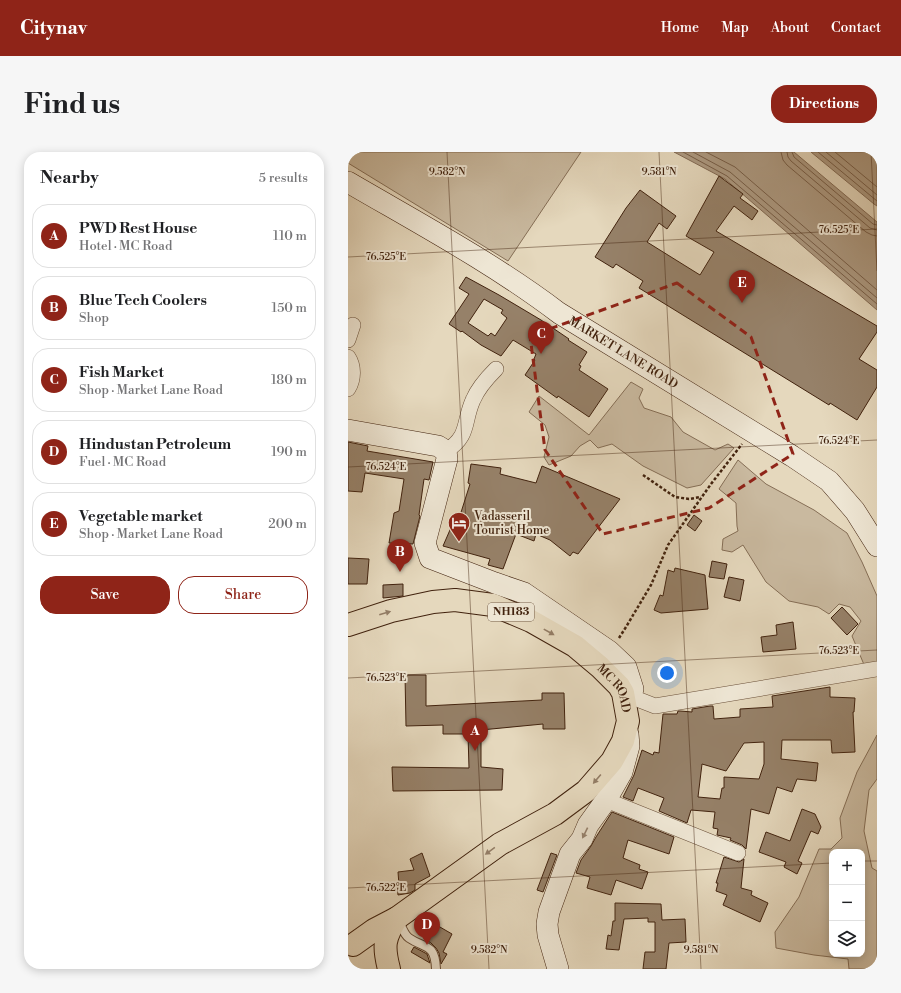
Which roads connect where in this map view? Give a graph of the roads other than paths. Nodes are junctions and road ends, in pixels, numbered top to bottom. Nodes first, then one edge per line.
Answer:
1 (348, 182) edge
2 (353, 325) dead end
3 (348, 340) edge
4 (348, 357) edge
5 (496, 369) dead end
6 (348, 389) edge
7 (348, 430) edge
8 (446, 451) junction
9 (877, 546) edge
10 (348, 625) edge
11 (877, 669) edge
12 (628, 691) junction
13 (628, 721) junction
14 (606, 800) junction
15 (738, 853) dead end
16 (397, 918) junction
17 (350, 944) edge
18 (389, 969) edge
19 (436, 969) edge
20 (558, 969) edge

1 - 9 main road, MARKET LANE ROAD
2 - 3 street
4 - 6 street
5 - 8 street
7 - 8 main road
8 - 12 main road
10 -> 12 highway, MC ROAD / NH183
11 - 12 street
12 - 13 highway, MC ROAD / NH183
13 - 14 main road
13 -> 16 highway, MC ROAD / NH183
14 - 15 street
14 -> 20 main road
16 - 17 highway, MC ROAD
16 - 18 highway, NH183
16 - 19 lane
17 - 18 highway, NH183

